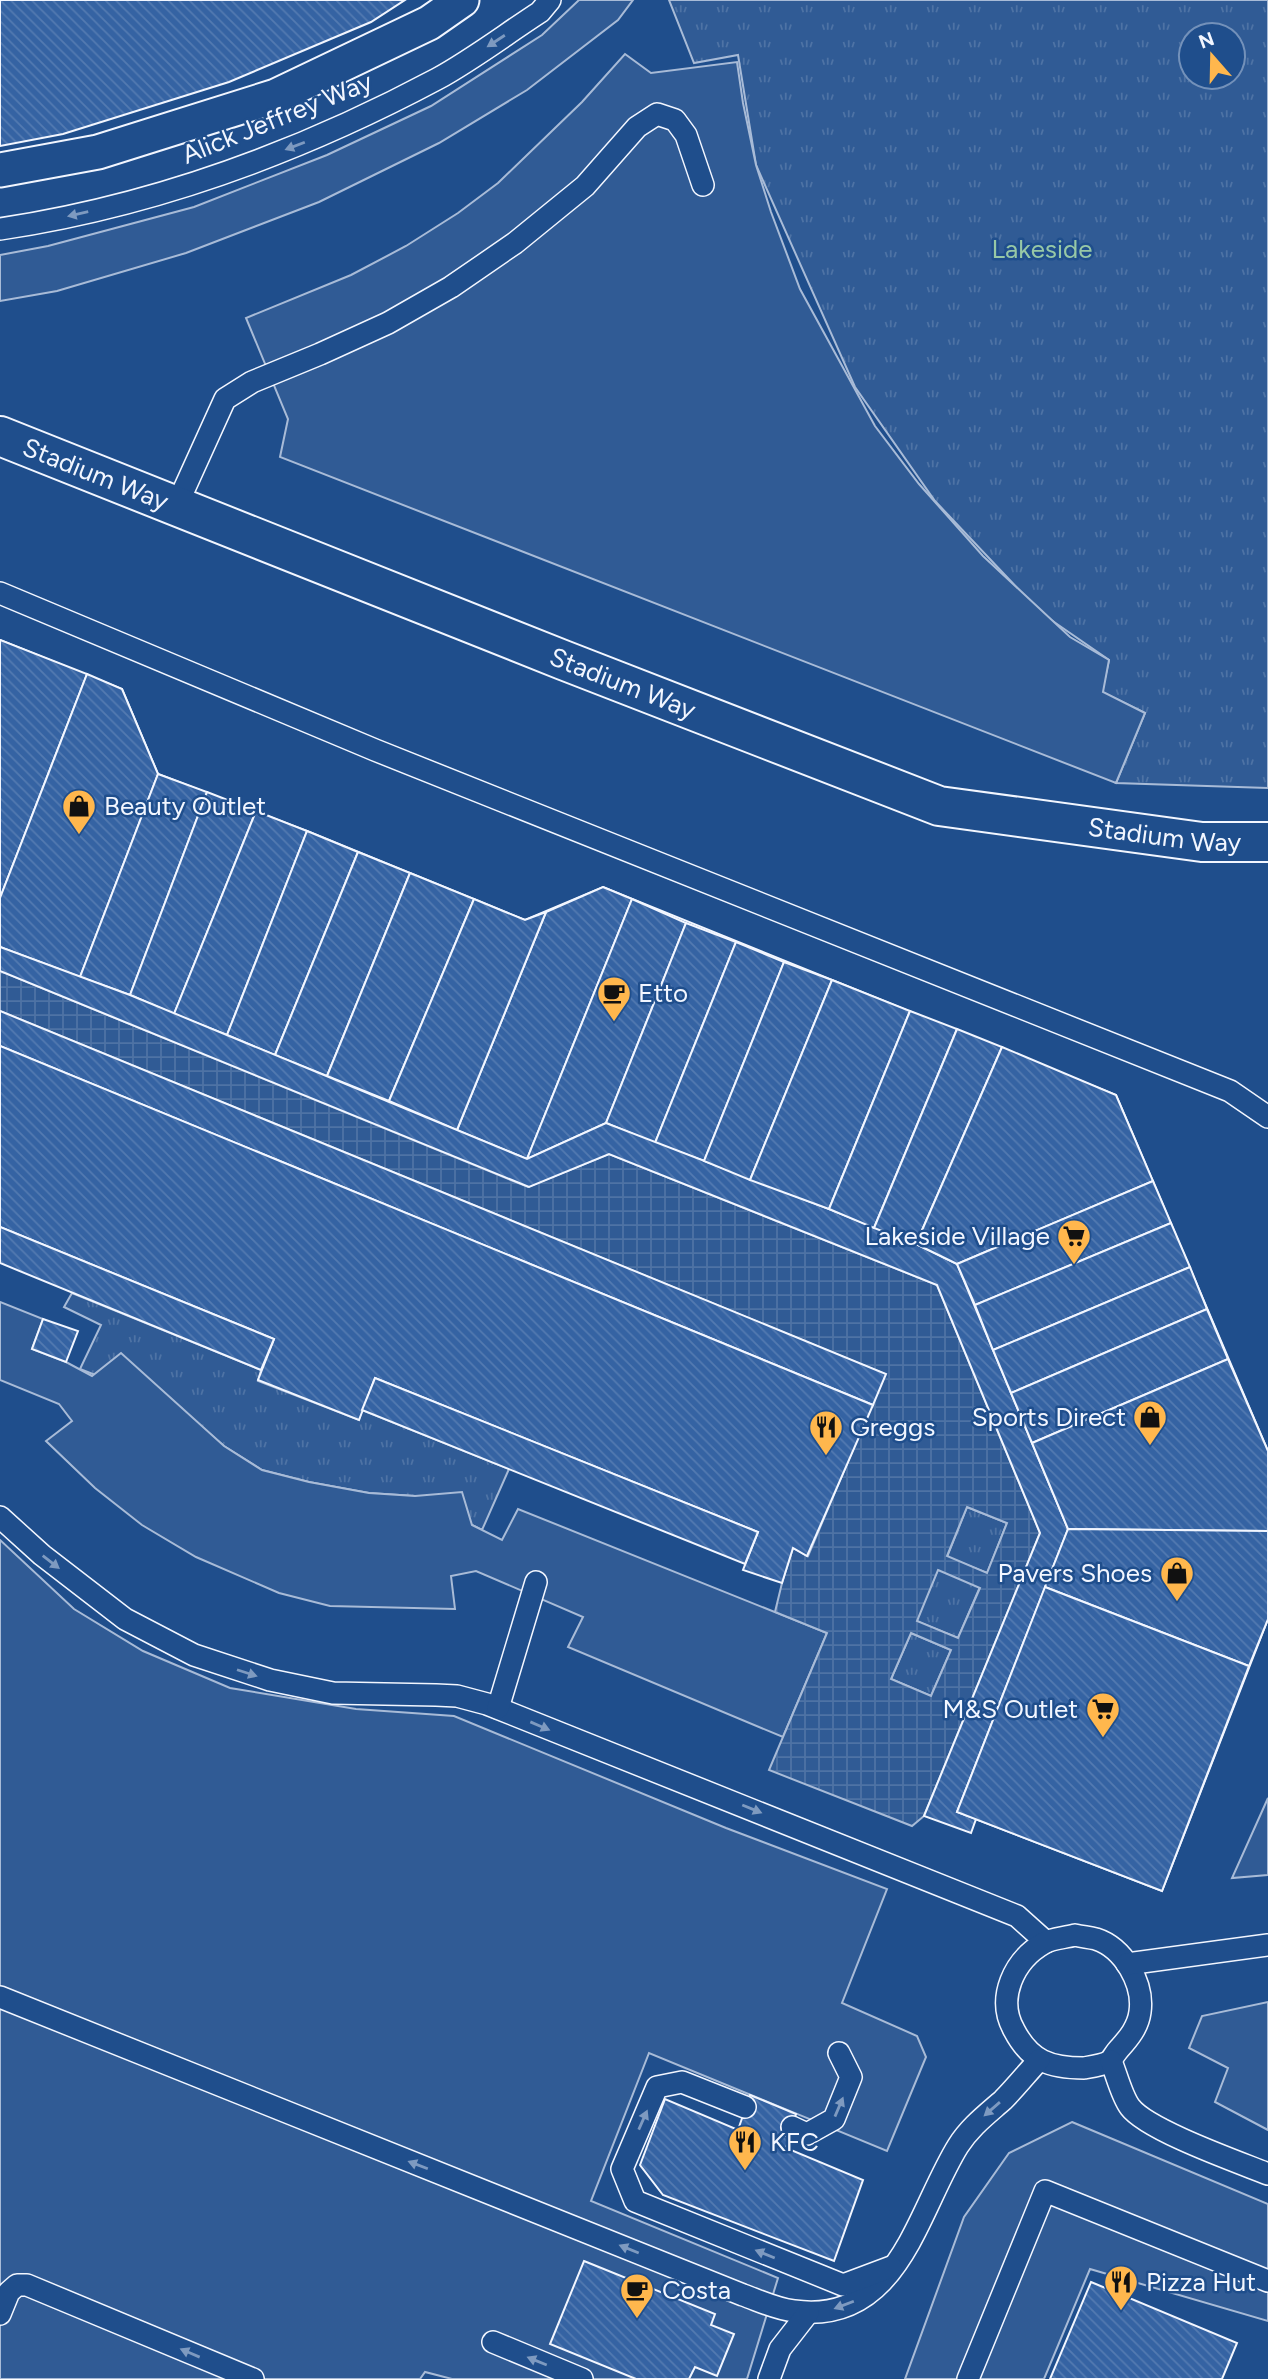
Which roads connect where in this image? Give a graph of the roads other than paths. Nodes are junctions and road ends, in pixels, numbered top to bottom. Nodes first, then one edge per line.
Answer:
1 (462, 0) edge
2 (550, 0) edge
3 (0, 170) edge
4 (703, 185) dead end
5 (0, 229) edge
6 (0, 436) edge
7 (176, 507) junction
8 (0, 593) edge
9 (1268, 842) edge
10 (1268, 1117) edge
11 (0, 1517) edge
12 (536, 1582) dead end
13 (498, 1708) junction
14 (1046, 1942) junction
15 (1268, 1945) edge
16 (1127, 1964) junction
17 (0, 1997) edge
18 (839, 2053) dead end
19 (1039, 2060) junction
20 (1111, 2061) junction
21 (745, 2107) dead end
22 (792, 2127) dead end
23 (1268, 2174) edge
24 (897, 2265) junction
25 (1268, 2281) edge
26 (808, 2313) junction
27 (0, 2314) edge
28 (493, 2342) dead end
29 (253, 2379) edge
30 (582, 2379) edge
31 (769, 2379) edge
32 (968, 2379) edge

1 - 3 street
2 -> 5 lane, Alick Jeffrey Way
4 - 7 lane
6 - 7 street, Stadium Way
7 - 9 street, Stadium Way
8 - 10 lane
11 -> 13 lane
12 - 13 lane
13 -> 14 lane
14 - 16 lane
14 - 19 lane
15 - 16 lane
16 - 20 lane
26 -> 17 lane
22 -> 18 lane
19 - 20 lane
19 -> 24 lane
20 - 23 lane
24 -> 21 lane
24 -> 26 lane
25 - 32 lane
26 - 31 lane
29 -> 27 lane
30 -> 28 lane

